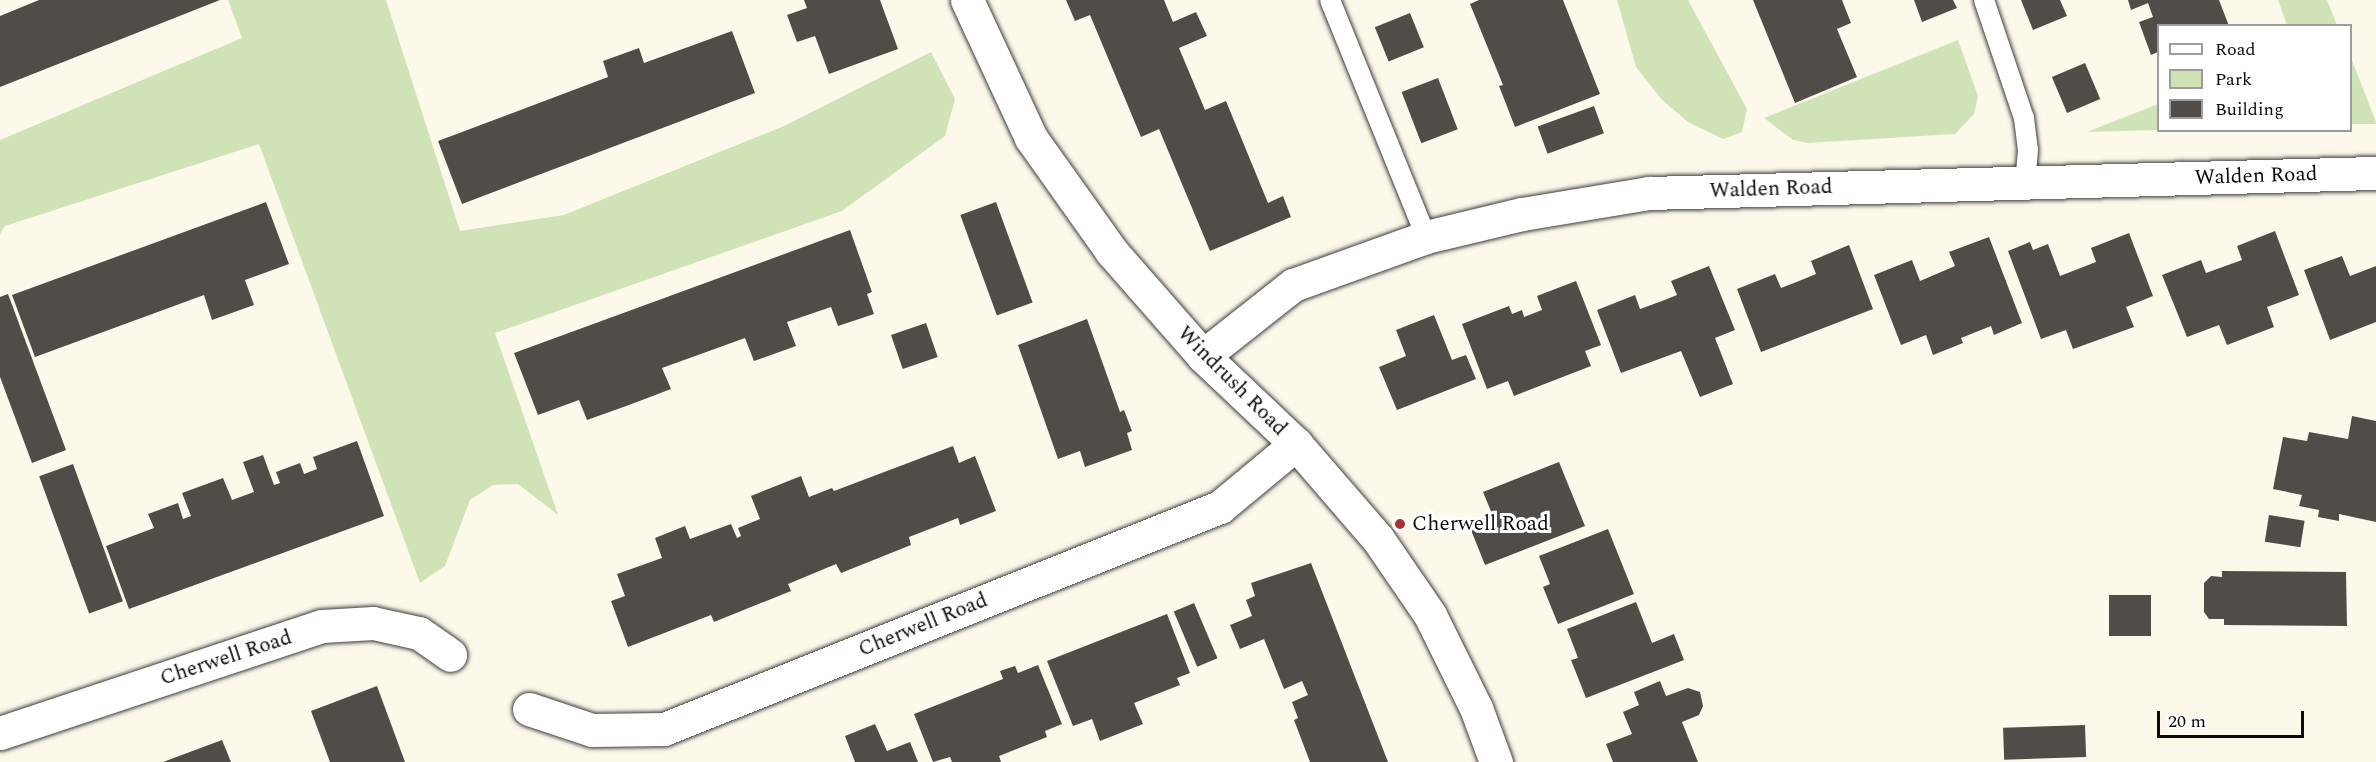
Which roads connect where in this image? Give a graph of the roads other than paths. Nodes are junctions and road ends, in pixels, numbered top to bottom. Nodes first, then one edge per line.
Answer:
1 (967, 0) edge
2 (1330, 0) edge
3 (1984, 0) edge
4 (2376, 173) edge
5 (2025, 182) junction
6 (1425, 237) junction
7 (1203, 356) junction
8 (1296, 444) junction
9 (450, 655) dead end
10 (529, 709) dead end
11 (0, 733) edge
12 (1496, 762) edge

1 - 7 street, Windrush Road
2 - 6 lane
3 - 5 lane
4 - 5 street, Walden Road
5 - 6 street, Walden Road
6 - 7 street, Walden Road
7 - 8 street, Windrush Road
8 - 10 street, Cherwell Road
8 - 12 street, Windrush Road
9 - 11 street, Cherwell Road

